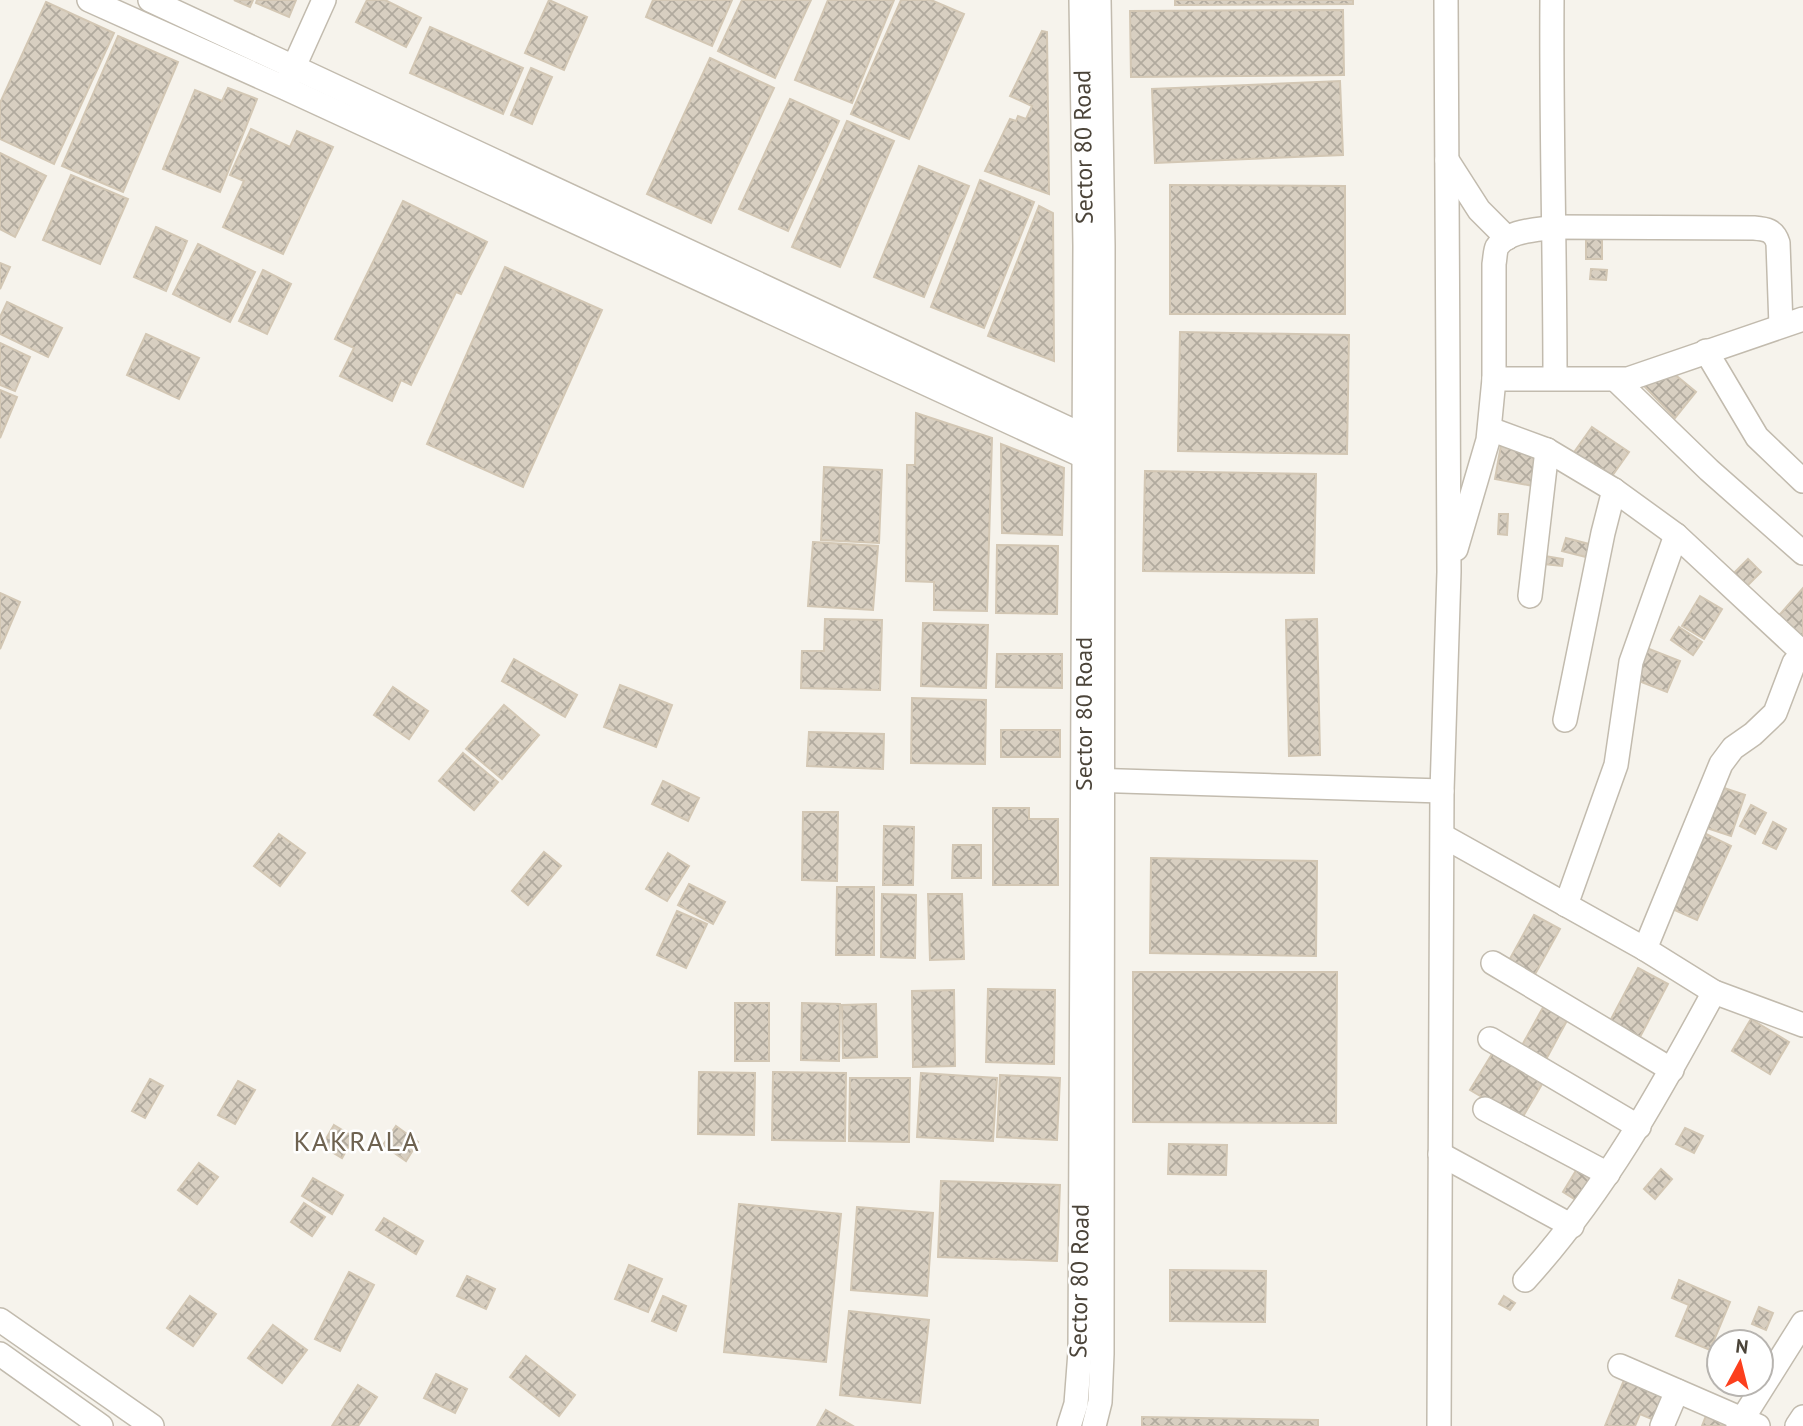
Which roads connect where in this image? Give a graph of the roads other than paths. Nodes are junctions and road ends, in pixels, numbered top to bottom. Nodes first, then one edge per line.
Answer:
1 (89, 0) edge
2 (150, 0) edge
3 (324, 0) edge
4 (1081, 0) edge
5 (1099, 0) edge
6 (1446, 0) edge
7 (1552, 0) edge
8 (289, 77) junction
9 (1447, 160) junction
10 (1555, 228) junction
11 (1507, 238) junction
12 (1792, 322) edge
13 (1706, 351) junction
14 (1555, 378) junction
15 (1494, 379) junction
16 (1616, 380) junction
17 (1490, 429) junction
18 (1093, 450) junction
19 (1547, 450) junction
20 (1803, 481) edge
21 (1614, 490) junction
22 (1676, 535) junction
23 (1803, 553) edge
24 (1449, 572) junction
25 (1530, 596) dead end
26 (1801, 660) edge
27 (1565, 720) dead end
28 (1092, 781) junction
29 (1442, 791) junction
30 (1443, 836) junction
31 (1566, 905) junction
32 (1645, 949) junction
33 (1493, 963) dead end
34 (1714, 992) junction
35 (1803, 1025) edge
36 (1490, 1039) dead end
37 (1672, 1070) junction
38 (1485, 1109) dead end
39 (1639, 1127) junction
40 (1440, 1154) junction
41 (1608, 1174) junction
42 (1572, 1226) junction
43 (1525, 1280) dead end
44 (0, 1320) edge
45 (1803, 1323) edge
46 (0, 1354) edge
47 (1620, 1366) dead end
48 (1677, 1391) junction
49 (1803, 1417) edge
50 (1745, 1424) edge
51 (100, 1426) edge
52 (152, 1426) edge
53 (1069, 1426) edge
54 (1094, 1426) edge
55 (1439, 1426) edge
56 (1662, 1426) edge
57 (1797, 1426) edge

1 - 8 street
2 - 8 street
3 - 8 street
4 - 18 street, Sector 80 Road
5 - 18 street, Sector 80 Road
6 - 9 street
7 - 10 street
8 - 18 street
9 - 11 street
9 - 24 street
10 - 11 street
10 - 12 street
10 - 14 street
11 - 15 street
12 - 13 street
13 - 16 street
13 - 20 street
14 - 15 street
14 - 16 street
15 - 17 street
16 - 23 street
17 - 19 street
17 - 24 street
18 - 28 street, Sector 80 Road
19 - 21 street
19 - 25 street
21 - 22 street
21 - 27 street
22 - 26 street
22 - 31 street
24 - 29 street
26 - 32 street
28 - 29 street
28 - 53 street, Sector 80 Road
28 - 54 street, Sector 80 Road
29 - 30 street
30 - 31 street
30 - 40 street
31 - 32 street
32 - 34 street
33 - 37 street
34 - 35 street
34 - 37 street
36 - 39 street
37 - 39 street
38 - 41 street
39 - 41 street
40 - 42 street
40 - 55 street
41 - 42 street
42 - 43 street
44 - 52 street
45 - 50 street
46 - 51 street
47 - 48 street
48 - 50 street
48 - 56 street
49 - 57 street

